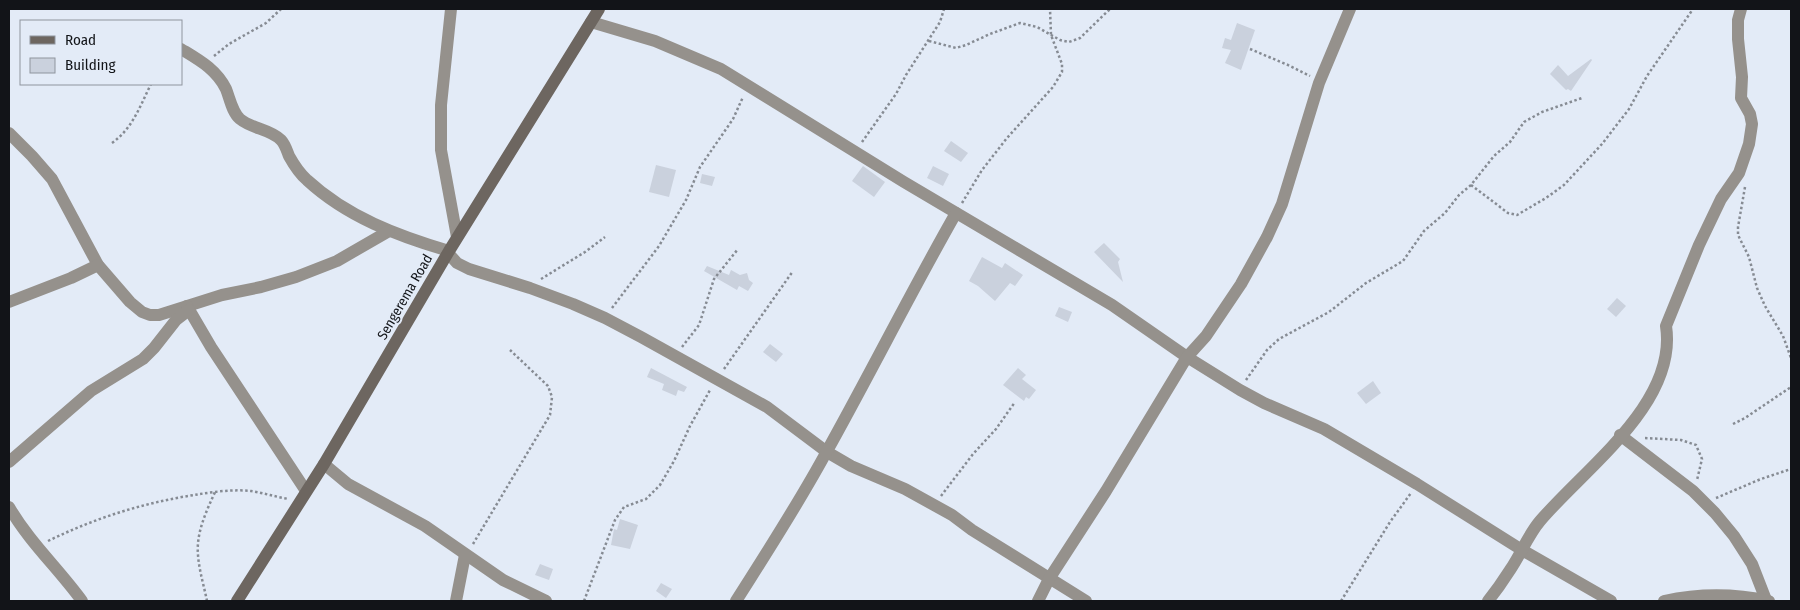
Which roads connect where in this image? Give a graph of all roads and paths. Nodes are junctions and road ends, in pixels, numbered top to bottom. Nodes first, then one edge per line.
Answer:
1 (281, 9) edge
2 (450, 9) edge
3 (600, 9) edge
4 (944, 9) edge
5 (1050, 9) edge
6 (1110, 9) edge
7 (1350, 9) edge
8 (1692, 9) edge
9 (1741, 9) edge
10 (591, 22) junction
11 (1051, 34) junction
12 (929, 41) junction
13 (1250, 49) dead end
14 (182, 50) edge
15 (205, 63) junction
16 (1319, 82) junction
17 (151, 85) edge
18 (749, 85) junction
19 (1582, 98) dead end
20 (9, 133) edge
21 (112, 143) dead end
22 (855, 152) junction
23 (1745, 183) dead end
24 (1471, 185) junction
25 (956, 213) junction
26 (388, 231) junction
27 (457, 237) junction
28 (605, 238) dead end
29 (738, 249) dead end
30 (448, 252) junction
31 (98, 265) junction
32 (793, 271) dead end
33 (530, 288) junction
34 (9, 302) edge
35 (188, 308) junction
36 (605, 318) junction
37 (510, 350) dead end
38 (674, 355) junction
39 (1187, 357) junction
40 (1791, 358) edge
41 (716, 379) junction
42 (1791, 387) edge
43 (1240, 390) junction
44 (1015, 402) dead end
45 (1733, 424) dead end
46 (1623, 437) junction
47 (827, 452) junction
48 (9, 462) edge
49 (324, 464) junction
50 (1791, 469) edge
51 (1417, 484) junction
52 (215, 491) junction
53 (1693, 491) junction
54 (303, 497) junction
55 (1706, 504) junction
56 (933, 505) junction
57 (9, 507) edge
58 (36, 547) junction
59 (1522, 550) junction
60 (465, 555) junction
61 (1049, 579) junction
62 (82, 601) edge
63 (207, 601) edge
64 (237, 601) edge
65 (456, 601) edge
66 (546, 601) edge
67 (584, 601) edge
68 (736, 601) edge
69 (1038, 601) edge
70 (1086, 601) edge
71 (1342, 601) edge
72 (1488, 601) edge
73 (1611, 601) edge
74 (1664, 601) edge
75 (1767, 601) edge

1 - 15 path
2 - 27 street
3 - 10 main road, Sengerema Road
4 - 12 path
5 - 11 path
6 - 11 path
7 - 16 street
8 - 24 path
9 - 46 street
10 - 18 street
10 - 27 main road, Sengerema Road
11 - 12 path
11 - 25 path
12 - 22 path
13 - 16 path
14 - 15 street
15 - 26 street
16 - 39 street
17 - 21 path
18 - 22 street
18 - 36 path
19 - 24 path
20 - 31 street
22 - 25 street
23 - 40 path
24 - 43 path
25 - 39 street
25 - 47 street
26 - 30 street
26 - 35 street
27 - 30 main road, Sengerema Road
28 - 33 path
29 - 38 path
30 - 33 street
30 - 49 main road, Sengerema Road
31 - 34 street
31 - 35 street
32 - 41 path
33 - 36 street
35 - 48 street
35 - 54 street
36 - 38 street
37 - 60 path
38 - 41 street
39 - 43 street
39 - 61 street
41 - 47 street
41 - 67 path
42 - 45 path
43 - 51 street
44 - 56 path
46 - 53 street
46 - 53 path
46 - 59 street
47 - 56 street
47 - 68 street
49 - 54 main road, Sengerema Road
49 - 60 street
50 - 55 path
51 - 59 street
51 - 71 path
52 - 54 path
52 - 58 path
52 - 63 path
53 - 55 street
54 - 64 main road, Sengerema Road
55 - 75 street
56 - 61 street
57 - 58 street
58 - 62 street
59 - 72 street
59 - 73 street
60 - 65 street
60 - 66 street
61 - 69 street
61 - 70 street
74 - 75 street

